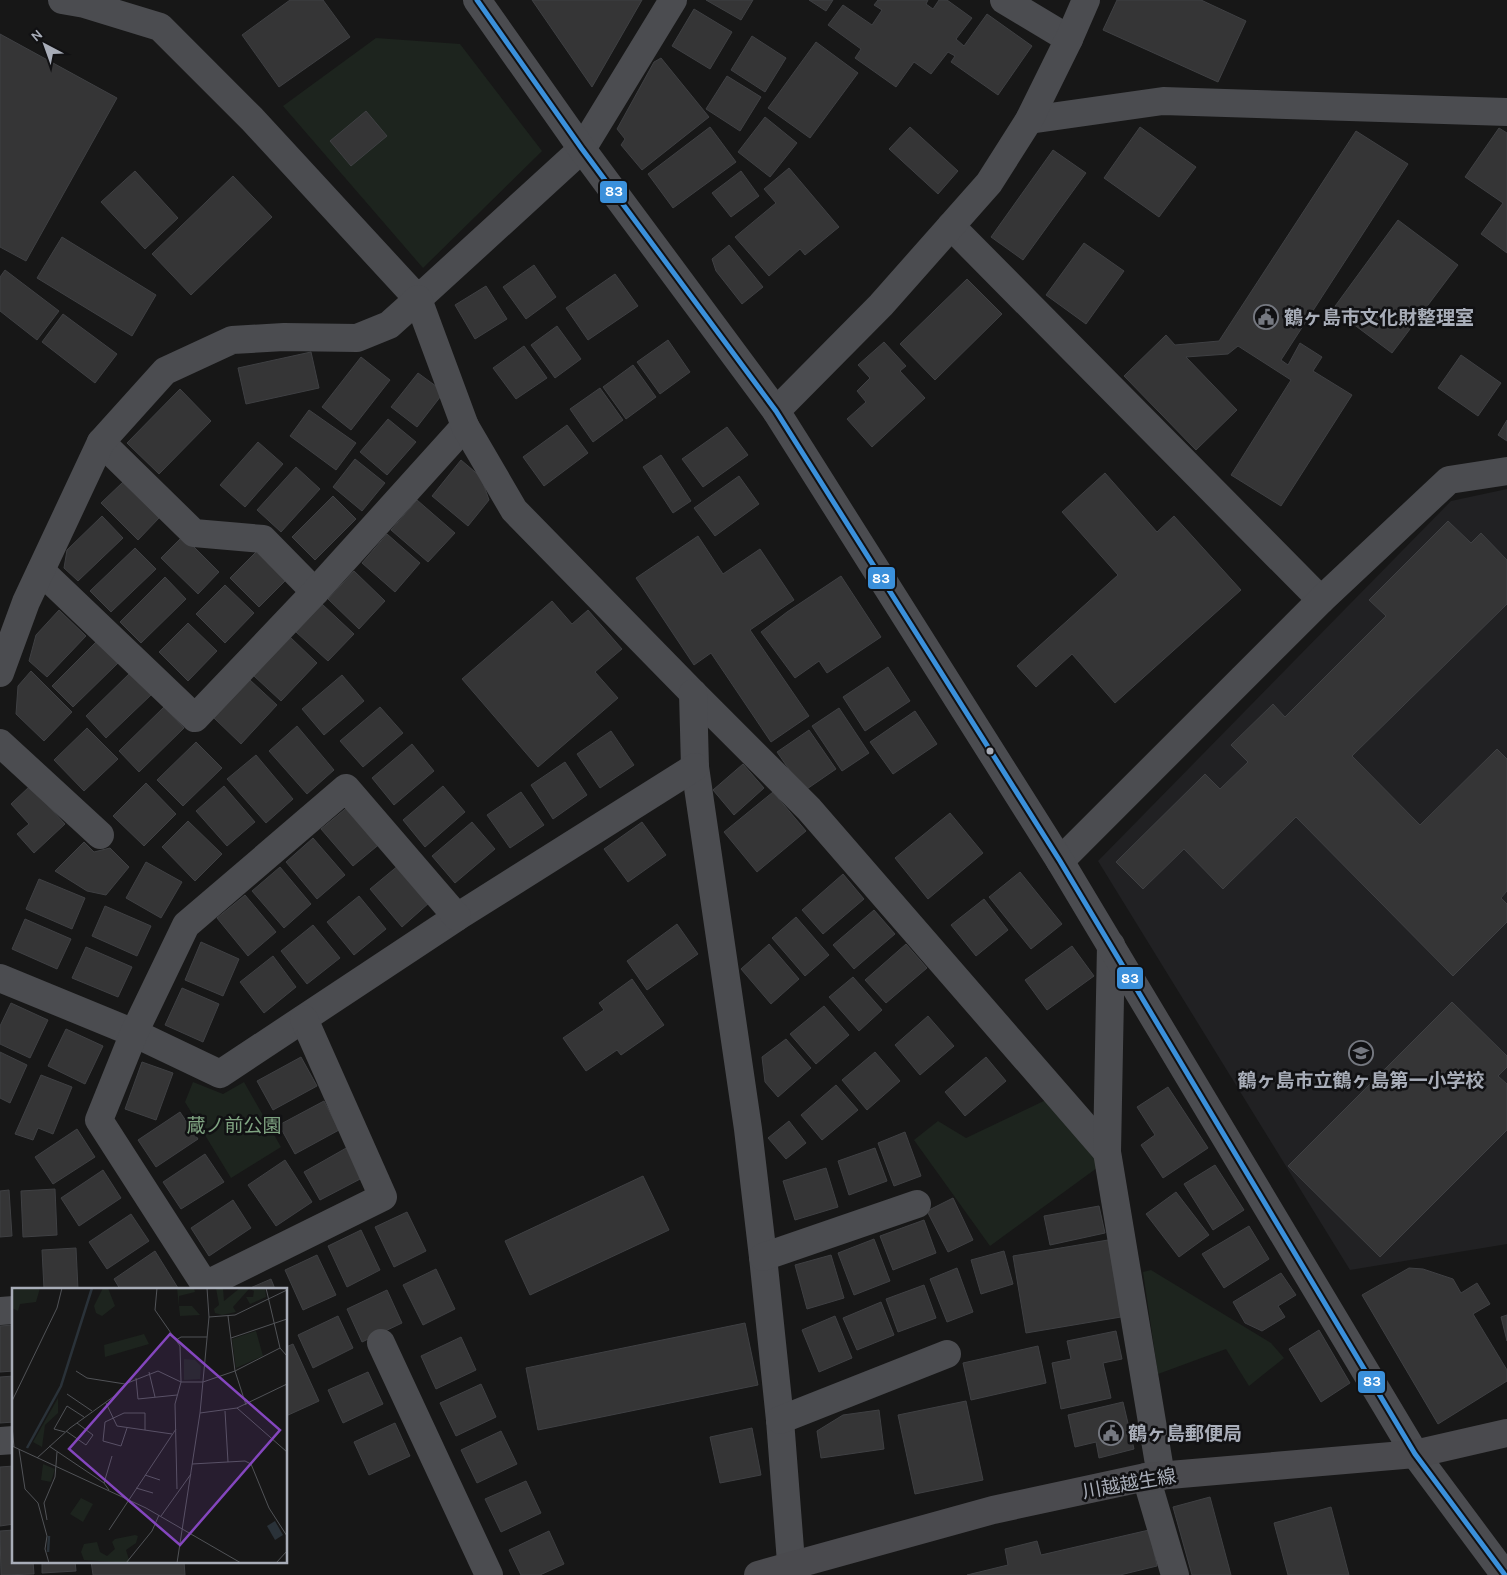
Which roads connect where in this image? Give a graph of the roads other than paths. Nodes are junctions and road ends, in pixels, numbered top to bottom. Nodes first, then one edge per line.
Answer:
1 (62, 0) edge
2 (477, 0) edge
3 (673, 0) edge
4 (1004, 0) edge
5 (1086, 0) edge
6 (97, 4) edge
7 (1069, 39) junction
8 (1507, 112) edge
9 (1029, 120) junction
10 (582, 149) junction
11 (951, 226) junction
12 (418, 299) junction
13 (776, 410) junction
14 (465, 426) junction
15 (102, 442) junction
16 (1507, 470) edge
17 (41, 571) junction
18 (315, 592) junction
19 (1321, 600) junction
20 (0, 673) edge
21 (693, 693) junction
22 (0, 743) edge
23 (696, 767) junction
24 (100, 836) dead end
25 (1060, 861) junction
26 (457, 917) junction
27 (1111, 945) junction
28 (0, 978) edge
29 (304, 1019) junction
30 (134, 1034) junction
31 (1107, 1152) junction
32 (917, 1204) dead end
33 (763, 1257) junction
34 (381, 1343) dead end
35 (947, 1354) dead end
36 (780, 1420) junction
37 (1507, 1433) edge
38 (1414, 1454) junction
39 (1154, 1477) junction
40 (791, 1570) edge
41 (489, 1575) edge
42 (758, 1575) edge
43 (1175, 1575) edge
44 (1504, 1575) edge

1 - 6 street
2 - 10 street
3 - 10 street
4 - 7 street
5 - 7 street
6 - 12 street
7 - 9 street
8 - 9 street
9 - 11 street
10 - 12 street
10 - 13 street
11 - 13 street
11 - 19 street
12 - 14 street
12 - 15 street
13 - 25 street
14 - 18 street
14 - 21 street
15 - 17 street
15 - 18 street
16 - 19 street
17 - 18 street
17 - 20 street
19 - 25 street
21 - 23 street
21 - 31 street
22 - 24 street
23 - 26 street
23 - 33 street
25 - 27 street
26 - 29 street
26 - 30 street
27 - 31 street
27 - 38 street
28 - 30 street
29 - 30 street
29 - 30 street
31 - 39 street
32 - 33 street
33 - 36 street
34 - 41 street
35 - 36 street
36 - 40 street
37 - 38 main road, 川越越生線
38 - 39 main road, 川越越生線
38 - 44 street
39 - 40 main road, 川越越生線
39 - 43 street
40 - 42 main road, 川越越生線

